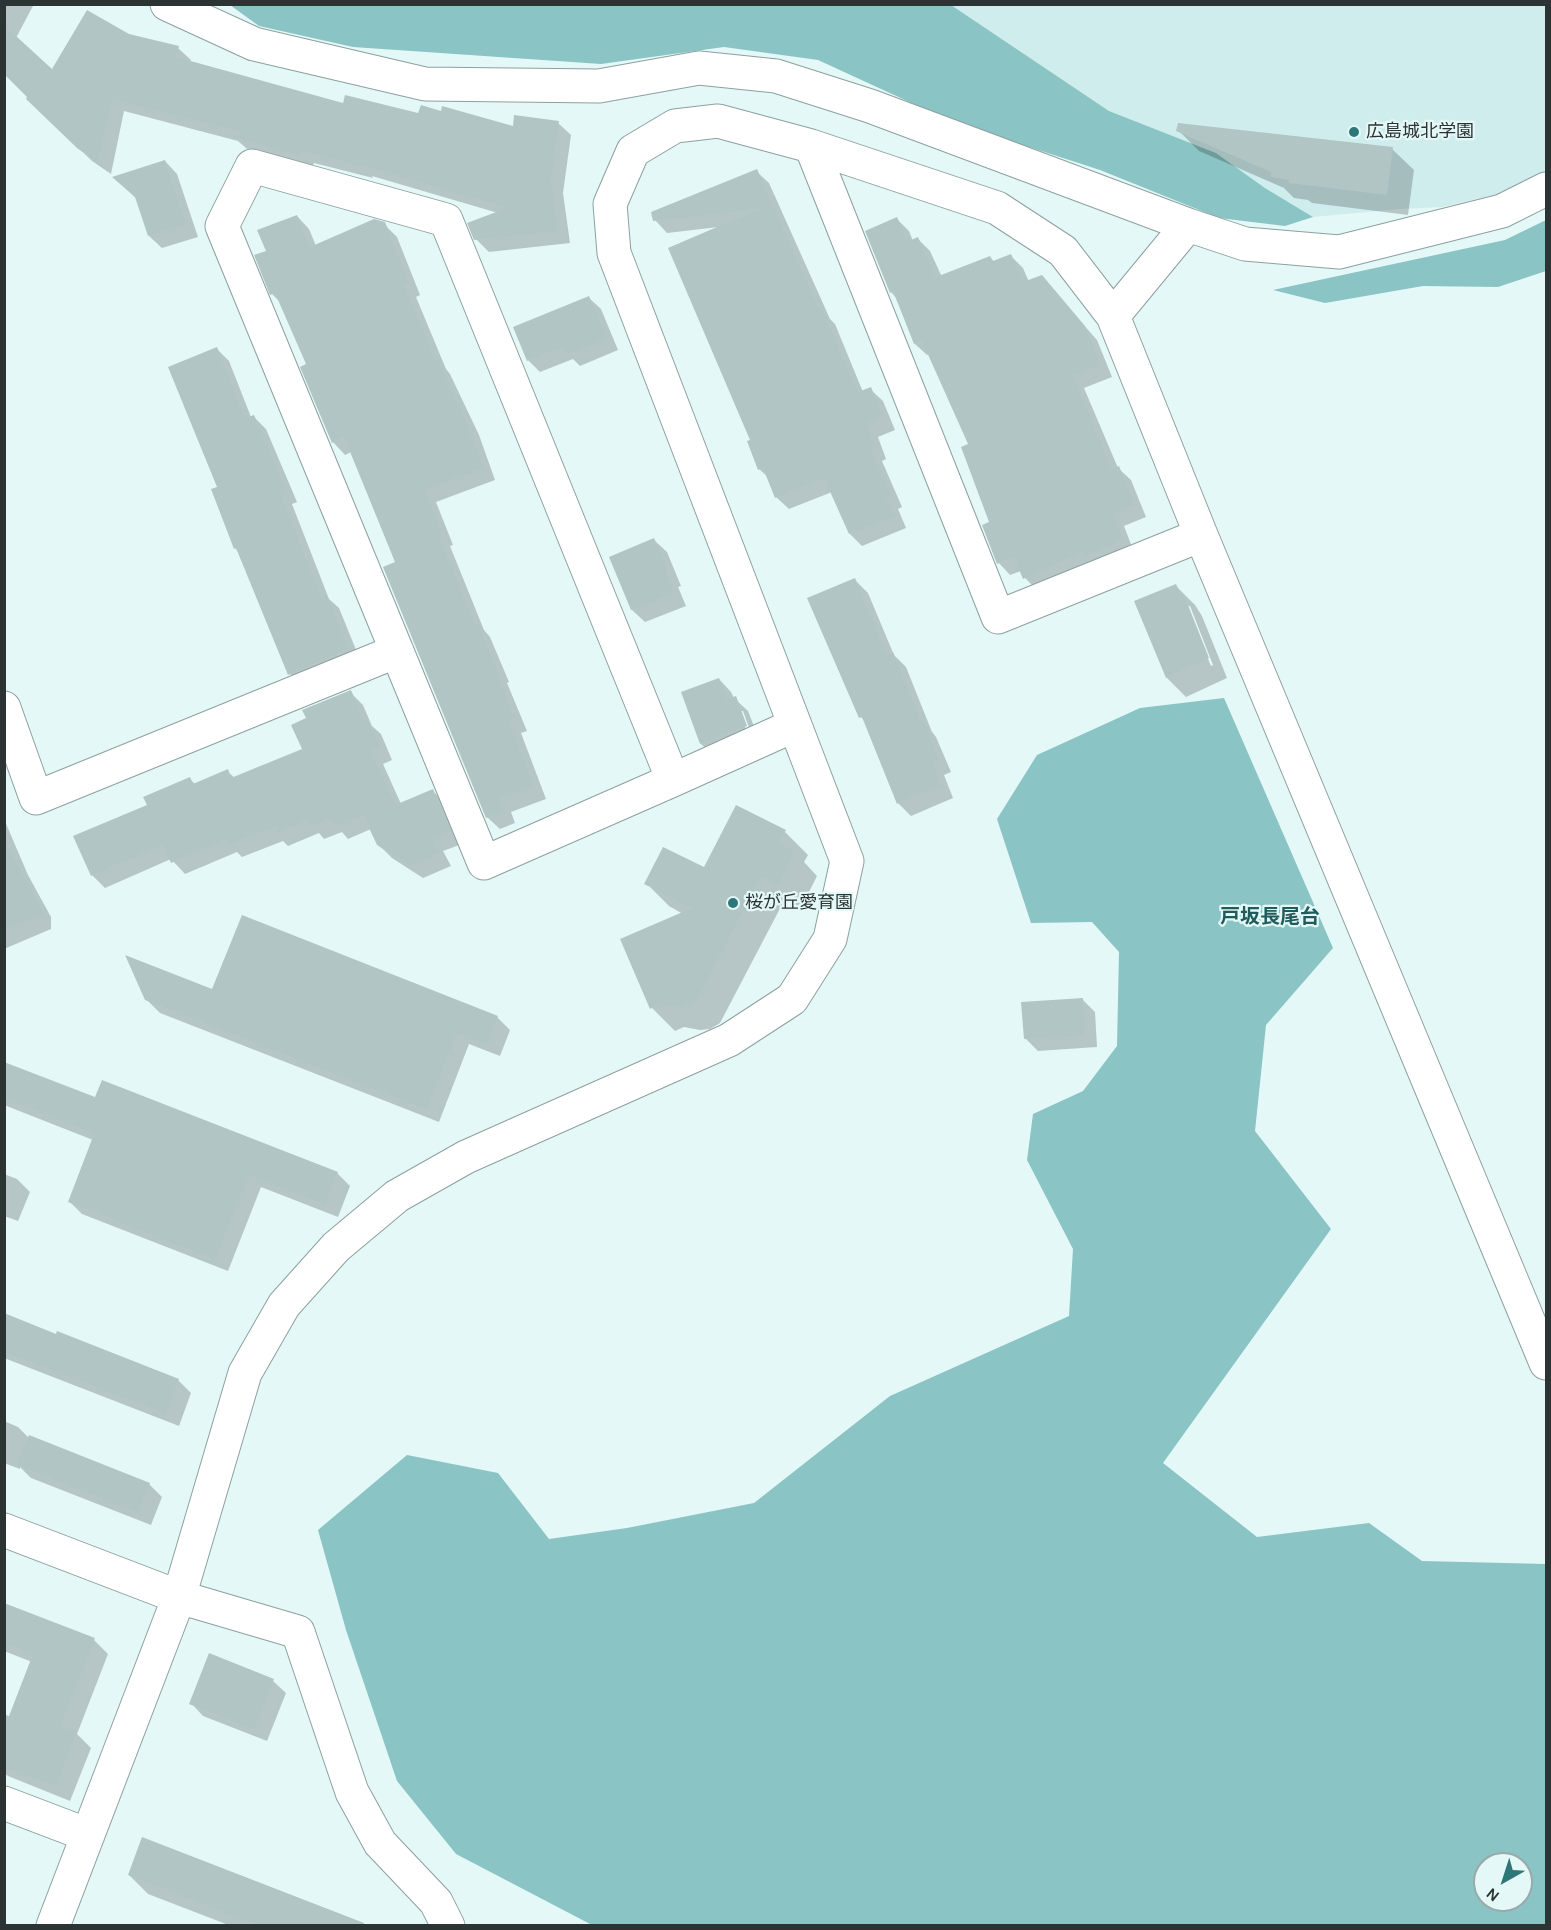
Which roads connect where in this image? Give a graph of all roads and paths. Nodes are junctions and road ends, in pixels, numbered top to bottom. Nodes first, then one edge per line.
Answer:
1 (167, 4) edge
2 (811, 146) junction
3 (1546, 189) edge
4 (1188, 225) junction
5 (1113, 316) junction
6 (1201, 535) junction
7 (397, 651) junction
8 (4, 708) edge
9 (795, 725) junction
10 (673, 780) junction
11 (1546, 1363) edge
12 (4, 1530) edge
13 (179, 1597) junction
14 (4, 1803) edge
15 (88, 1835) junction
16 (53, 1926) edge
17 (448, 1926) edge

1 - 4 street
2 - 5 street
2 - 6 street
2 - 9 street
3 - 4 street
4 - 5 street
5 - 6 street
6 - 11 street
7 - 8 street
7 - 10 street
7 - 10 street
9 - 10 street
9 - 13 street
12 - 13 street
13 - 15 street
13 - 17 street
14 - 15 street
15 - 16 street

